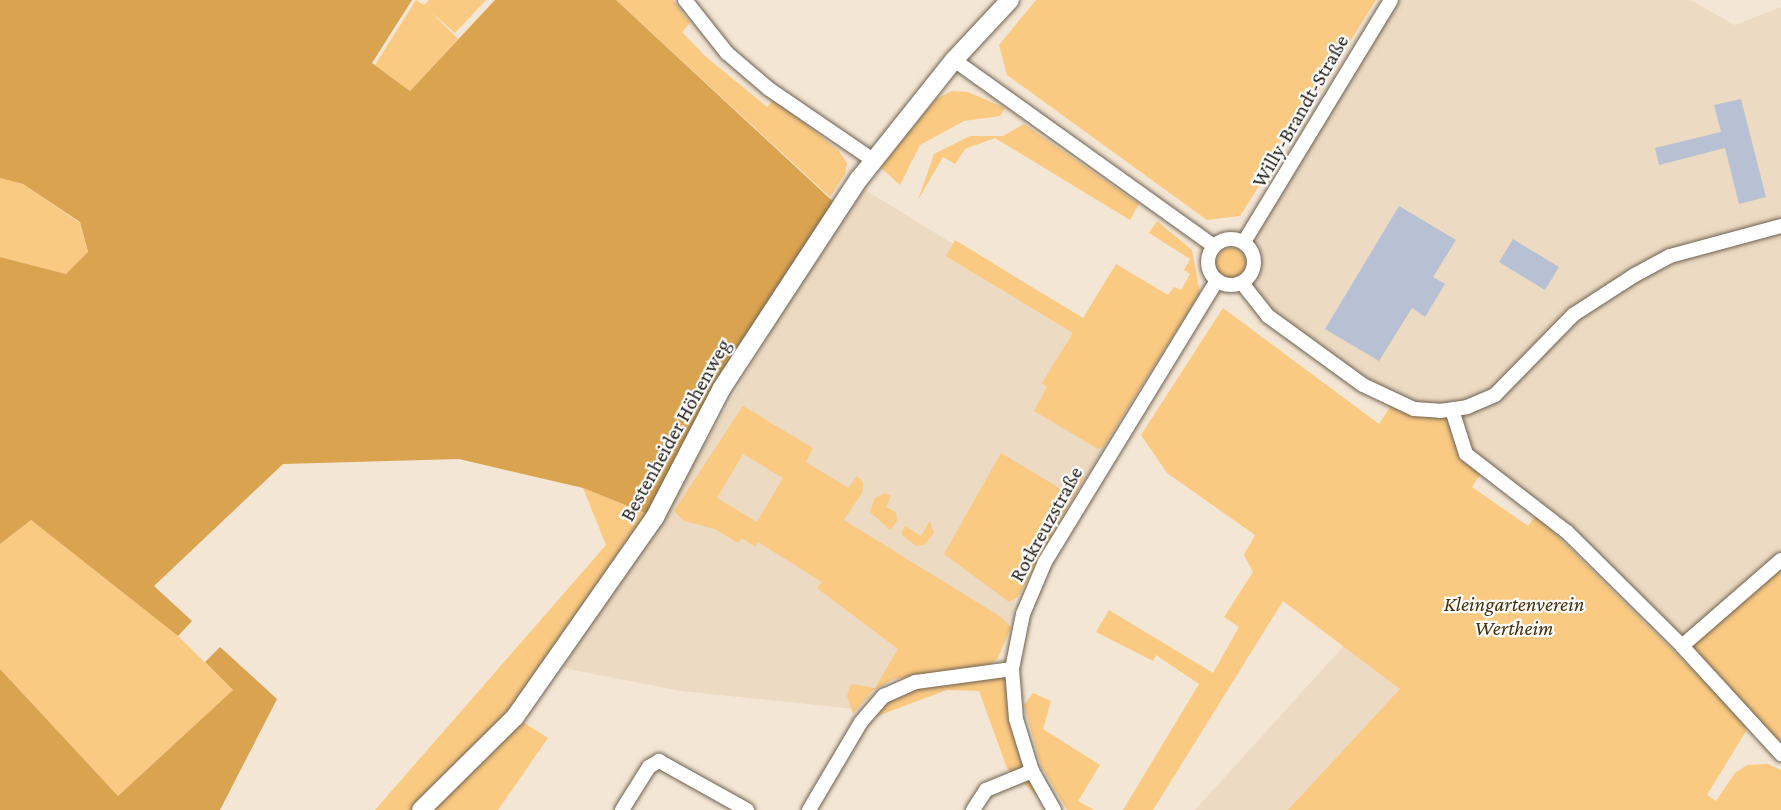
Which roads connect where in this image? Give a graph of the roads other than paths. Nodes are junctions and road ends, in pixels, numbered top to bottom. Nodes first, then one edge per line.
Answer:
1 (685, 0) edge
2 (1010, 0) edge
3 (1391, 0) edge
4 (954, 60) junction
5 (873, 159) junction
6 (1781, 226) edge
7 (1244, 242) junction
8 (1214, 246) junction
9 (1217, 280) junction
10 (1242, 283) junction
11 (1452, 410) junction
12 (1781, 560) edge
13 (1682, 646) junction
14 (1012, 669) junction
15 (1781, 754) edge
16 (1032, 771) junction
17 (422, 810) edge
18 (622, 810) edge
19 (747, 810) edge
20 (809, 810) edge
21 (974, 810) edge
22 (1054, 810) edge

1 - 5 street
2 - 4 street, Bestenheider Höhenweg
3 - 7 street, Willy-Brandt-Straße
4 - 5 street, Bestenheider Höhenweg
4 - 8 street
5 - 17 street, Bestenheider Höhenweg
6 - 11 street
7 - 8 street
7 - 10 street
8 - 9 street
9 - 10 street
9 - 14 street, Rotkreuzstraße
10 - 11 street
11 - 13 street
12 - 13 street
13 - 15 street
14 - 16 street, Rotkreuzstraße
14 - 20 street
16 - 21 street
16 - 22 street, Rotkreuzstraße
18 - 19 street

